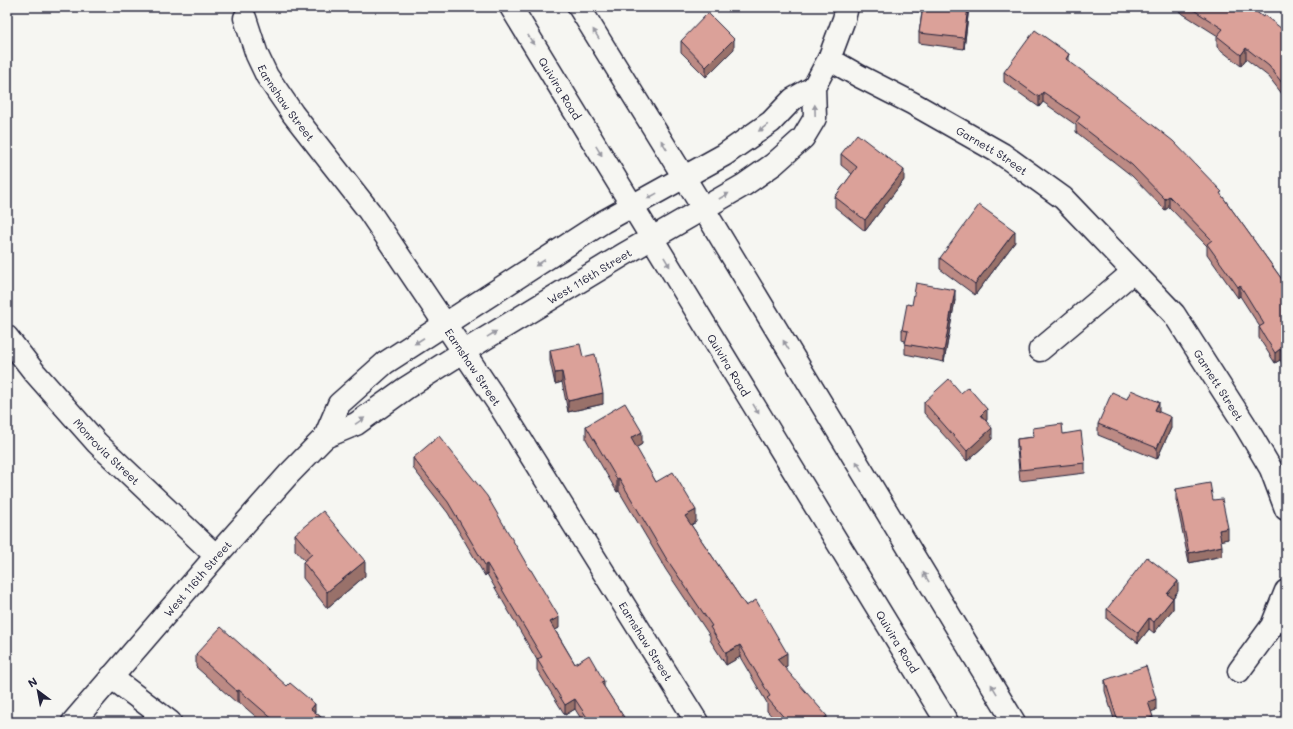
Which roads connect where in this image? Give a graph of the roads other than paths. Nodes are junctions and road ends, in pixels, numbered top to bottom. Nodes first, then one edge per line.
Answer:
1 (511, 7) edge
2 (579, 7) edge
3 (847, 7) edge
4 (245, 18) dead end
5 (829, 59) junction
6 (814, 86) junction
7 (684, 178) junction
8 (633, 206) junction
9 (703, 208) junction
10 (652, 238) junction
11 (1133, 272) junction
12 (445, 324) junction
13 (7, 337) edge
14 (1040, 350) dead end
15 (464, 352) junction
16 (325, 437) junction
17 (1286, 509) edge
18 (216, 556) junction
19 (1286, 592) edge
20 (1239, 671) dead end
21 (111, 677) junction
22 (73, 722) edge
23 (170, 722) edge
24 (697, 722) edge
25 (947, 722) edge
26 (1014, 722) edge

1 -> 8 street, Quivira Road
7 -> 2 street
3 - 5 street, West 116th Street
4 - 12 street, Earnshaw Street
5 - 6 street, West 116th Street
5 - 11 street, Garnett Street
6 -> 7 street, West 116th Street
9 -> 6 street, West 116th Street
7 -> 8 street, West 116th Street
7 - 9 street
8 - 10 street, Quivira Road
8 -> 12 street, West 116th Street
9 - 10 street, West 116th Street
26 -> 9 street
15 -> 10 street, West 116th Street
10 -> 25 street, Quivira Road
11 - 14 street
11 - 17 street, Garnett Street
12 - 15 street, Earnshaw Street
12 -> 16 street, West 116th Street
13 - 18 street, Monrovia Street
16 -> 15 street, West 116th Street
15 - 24 street, Earnshaw Street
16 - 18 street, West 116th Street
18 - 21 street, West 116th Street
19 - 20 street
21 - 22 street, West 116th Street
21 - 23 street

